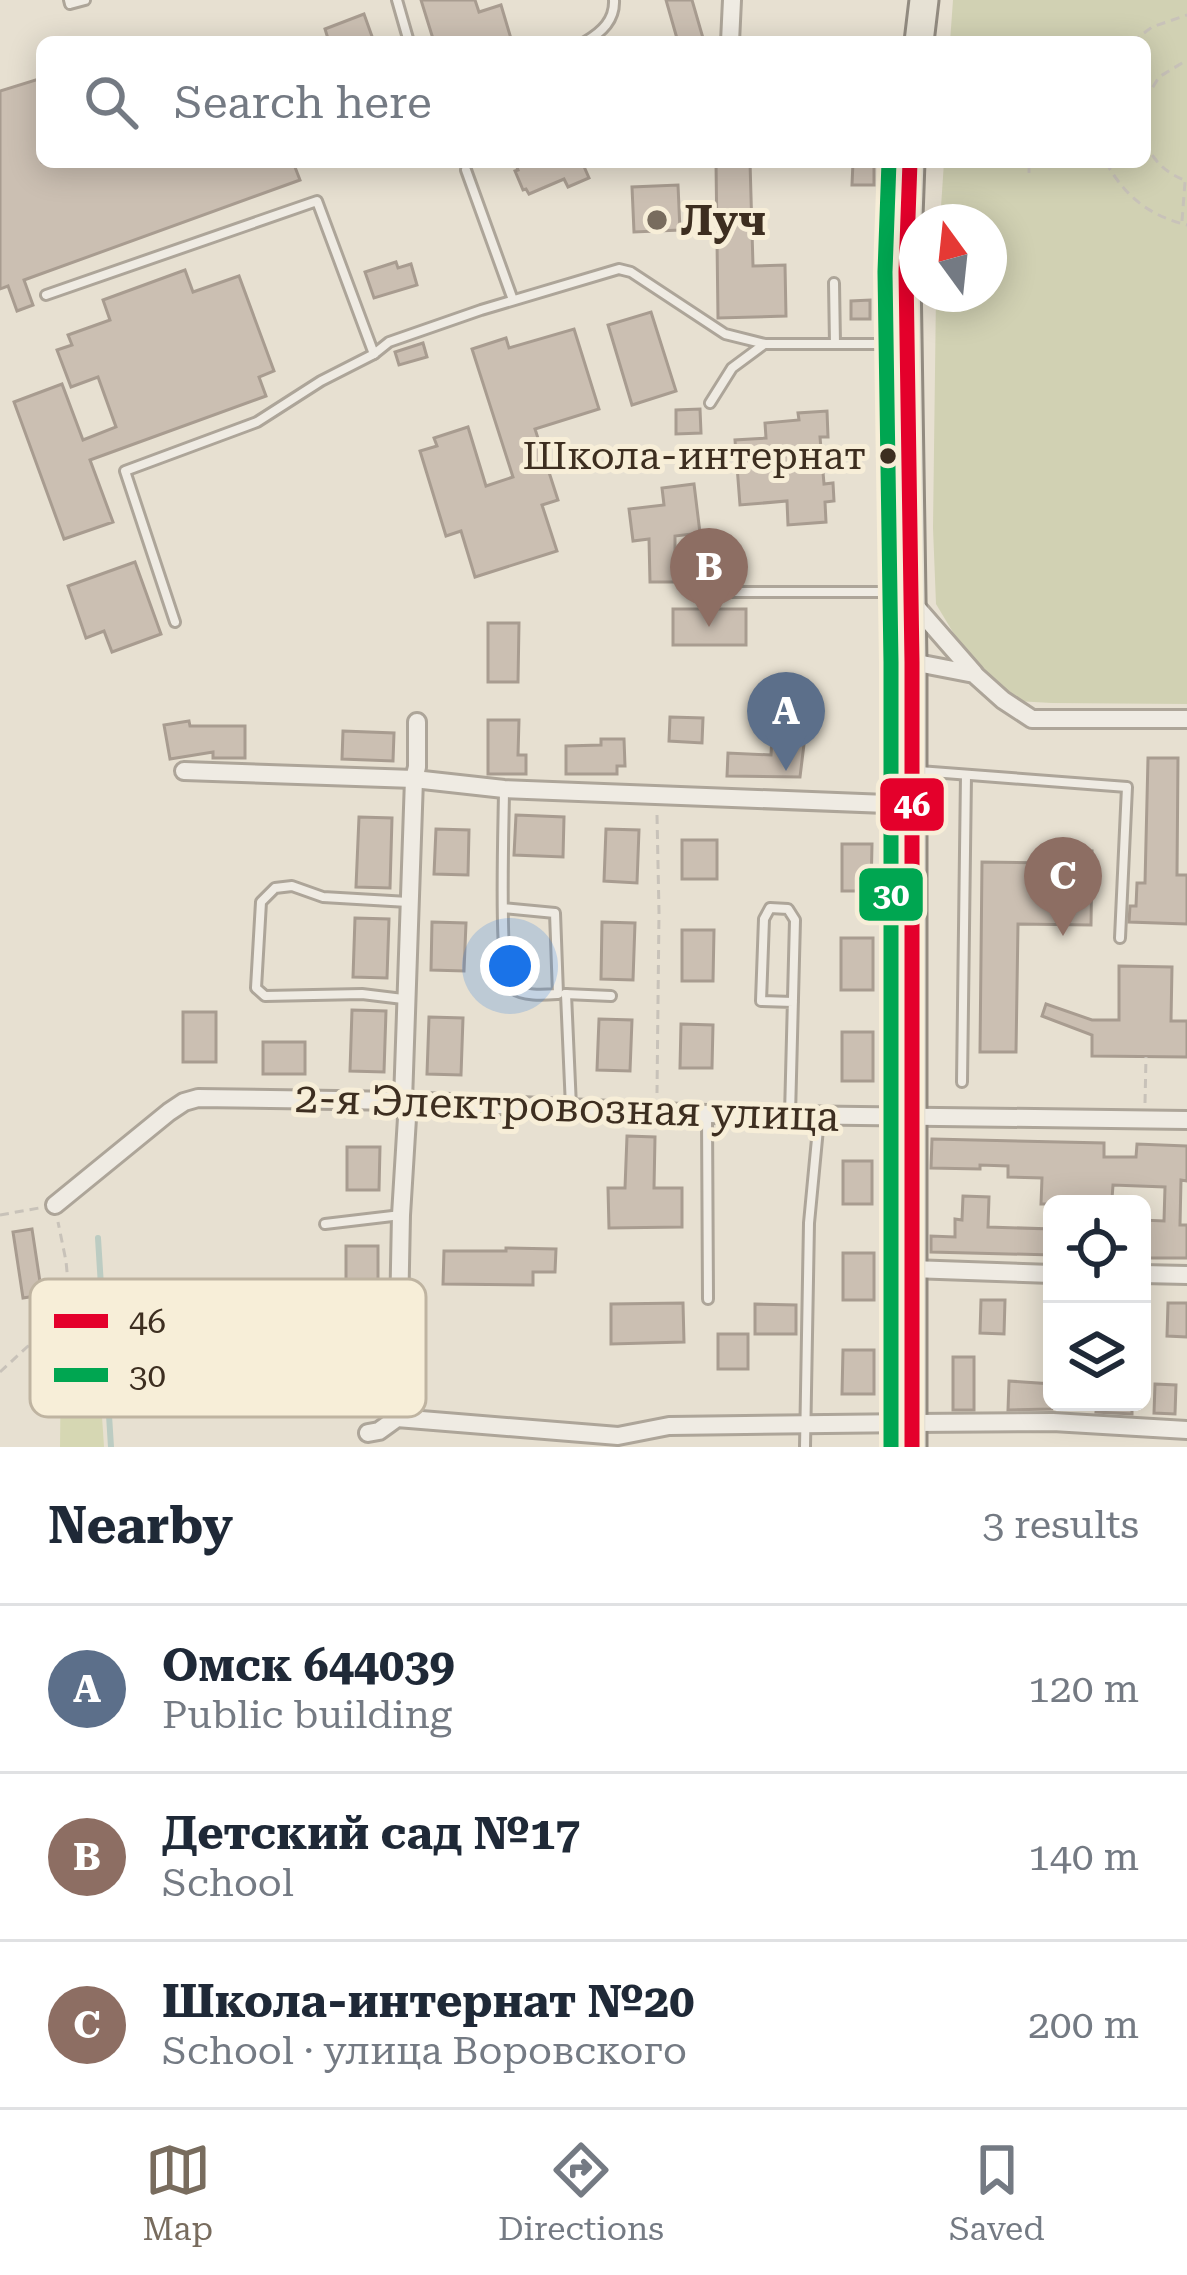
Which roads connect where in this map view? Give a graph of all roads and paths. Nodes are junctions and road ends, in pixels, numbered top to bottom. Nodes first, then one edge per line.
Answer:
1 (69, 0) edge
2 (85, 0) edge
3 (397, 0) edge
4 (614, 0) edge
5 (732, 0) edge
6 (924, 0) edge
7 (1187, 15) edge
8 (407, 36) edge
9 (594, 36) edge
10 (730, 36) edge
11 (921, 36) edge
12 (1140, 36) edge
13 (1187, 61) edge
14 (1151, 90) edge
15 (1151, 152) edge
16 (910, 168) edge
17 (1029, 168) edge
18 (1109, 168) edge
19 (466, 170) dead end
20 (1029, 173) dead end
21 (1186, 181) edge
22 (1184, 225) edge
23 (834, 283) dead end
24 (46, 295) dead end
25 (513, 300) junction
26 (765, 344) junction
27 (836, 344) junction
28 (907, 344) junction
29 (374, 354) junction
30 (710, 403) dead end
31 (732, 592) dead end
32 (911, 597) junction
33 (175, 622) dead end
34 (912, 662) junction
35 (974, 674) junction
36 (1187, 719) edge
37 (417, 722) dead end
38 (184, 771) dead end
39 (912, 771) junction
40 (966, 775) junction
41 (414, 779) junction
42 (504, 789) junction
43 (657, 795) junction
44 (912, 805) junction
45 (410, 902) junction
46 (503, 908) junction
47 (1120, 938) dead end
48 (562, 994) junction
49 (611, 996) dead end
50 (406, 999) junction
51 (793, 1002) junction
52 (1146, 1057) dead end
53 (962, 1082) dead end
54 (403, 1102) junction
55 (572, 1110) junction
56 (657, 1113) junction
57 (707, 1114) junction
58 (911, 1115) junction
59 (790, 1116) junction
60 (819, 1117) junction
61 (1145, 1119) junction
62 (1187, 1120) edge
63 (55, 1205) junction
64 (401, 1215) junction
65 (0, 1216) edge
66 (325, 1224) dead end
67 (911, 1269) junction
68 (1043, 1274) edge
69 (1151, 1274) edge
70 (1187, 1275) edge
71 (68, 1279) edge
72 (400, 1279) edge
73 (708, 1299) dead end
74 (30, 1345) edge
75 (0, 1372) edge
76 (397, 1418) joint
77 (805, 1425) junction
78 (1187, 1430) edge
79 (912, 1435) edge
80 (376, 1437) edge
81 (618, 1441) edge
82 (805, 1447) edge

1 - 2 lane
3 - 8 lane
4 - 9 lane
5 - 10 street
6 - 11 main road
7 - 12 path
13 - 14 path
15 - 21 path
16 - 28 main road
17 - 20 path
18 - 22 path
19 - 25 lane
21 - 22 path
23 - 27 lane
24 - 29 lane
25 - 26 lane
25 - 29 lane
26 - 27 lane
26 - 30 lane
27 - 28 lane
28 - 32 main road
29 - 33 lane
31 - 32 lane
32 - 34 main road
32 - 35 street
34 - 35 street
34 - 39 main road
35 - 36 street
37 - 41 street
38 - 41 street
39 - 40 lane
39 - 44 main road
40 - 47 lane
40 - 53 lane
41 - 42 street
41 - 45 street
42 - 43 street
42 - 46 lane
43 - 44 street
43 - 56 path
44 - 58 main road
45 - 50 street
45 - 50 lane
46 - 48 lane
46 - 48 lane
48 - 49 lane
48 - 55 lane
50 - 54 street
51 - 51 lane
51 - 59 lane
52 - 61 path
54 - 55 street, 2-я Электровозная улица
54 - 63 street, 2-я Электровозная улица
54 - 64 street
55 - 56 street, 2-я Электровозная улица
56 - 57 street, 2-я Электровозная улица
57 - 59 street, 2-я Электровозная улица
57 - 73 lane
58 - 60 street, 2-я Электровозная улица
58 - 61 street, 2-я Электровозная улица
58 - 67 main road
59 - 60 street, 2-я Электровозная улица
60 - 77 lane
61 - 62 street, 2-я Электровозная улица
63 - 65 path
63 - 71 path
64 - 66 lane
64 - 72 street
67 - 68 street
67 - 79 main road
69 - 70 street
74 - 75 path
76 - 80 street
76 - 81 street
77 - 79 street
77 - 81 street
77 - 82 lane
78 - 79 street

